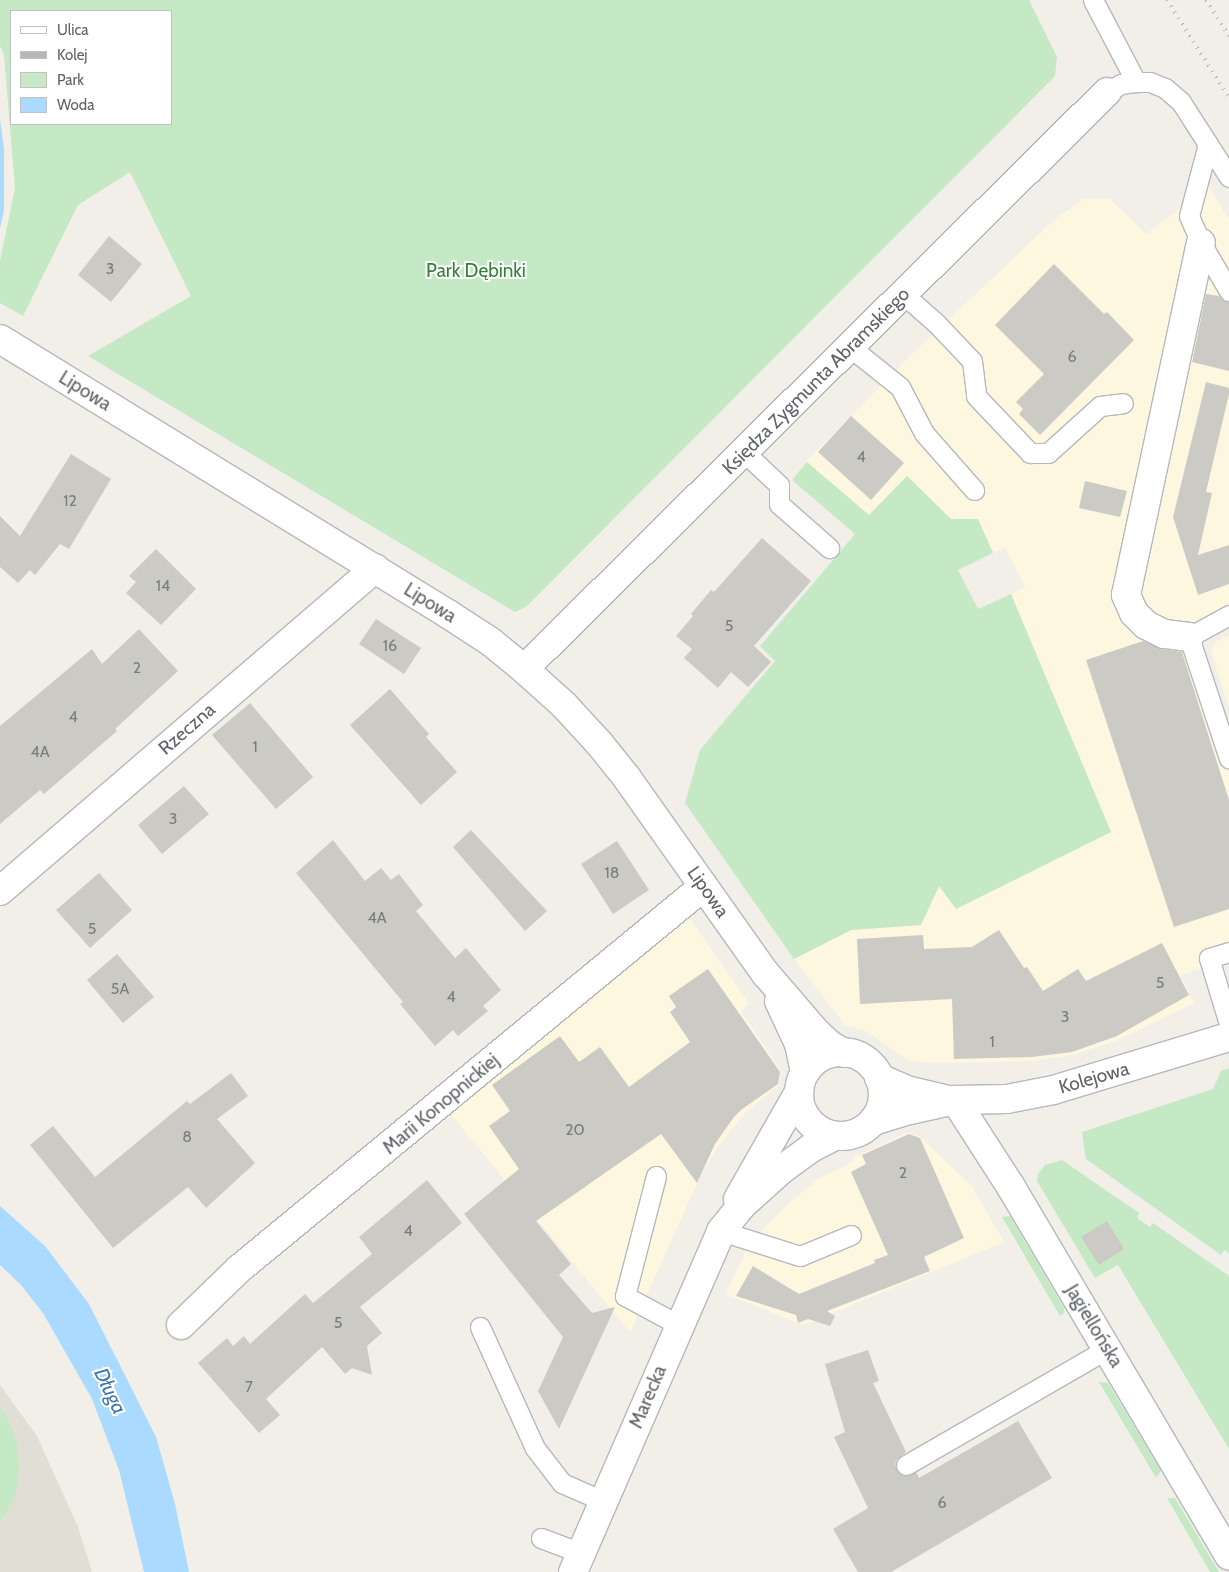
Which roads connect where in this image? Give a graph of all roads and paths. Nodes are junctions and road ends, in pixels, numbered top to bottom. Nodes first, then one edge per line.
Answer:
1 (1093, 0) edge
2 (1136, 82) junction
3 (1107, 92) joint
4 (1208, 144) junction
5 (1229, 177) edge
6 (1201, 243) junction
7 (1229, 291) edge
8 (903, 294) junction
9 (2, 340) edge
10 (850, 347) junction
11 (1123, 403) dead end
12 (744, 452) junction
13 (974, 490) dead end
14 (829, 548) dead end
15 (375, 568) junction
16 (1229, 615) edge
17 (1189, 637) junction
18 (524, 670) junction
19 (1229, 759) edge
20 (704, 886) junction
21 (0, 891) edge
22 (1229, 952) edge
23 (766, 974) junction
24 (1229, 1024) edge
25 (1229, 1037) edge
26 (844, 1053) junction
27 (879, 1078) junction
28 (802, 1082) junction
29 (955, 1100) junction
30 (873, 1121) junction
31 (836, 1136) junction
32 (656, 1176) dead end
33 (723, 1227) junction
34 (851, 1235) dead end
35 (181, 1325) dead end
36 (679, 1325) junction
37 (480, 1327) dead end
38 (1107, 1349) junction
39 (906, 1465) dead end
40 (603, 1501) junction
41 (541, 1538) dead end
42 (1229, 1554) edge
43 (577, 1562) edge

1 - 2 lane
2 - 3 lane
2 - 4 lane
3 - 8 street, Księdza Zygmunta Abramskiego
4 - 5 lane
4 - 6 lane
6 - 7 lane
6 - 17 street
8 - 10 street, Księdza Zygmunta Abramskiego
8 - 11 lane
9 - 15 street, Lipowa
10 - 12 street, Księdza Zygmunta Abramskiego
10 - 13 lane
12 - 14 lane
12 - 18 street, Księdza Zygmunta Abramskiego
15 - 18 street, Lipowa
15 - 21 street, Rzeczna
16 - 17 lane
17 - 19 lane
18 - 20 street, Lipowa
20 - 23 street, Lipowa
20 - 35 street, Marii Konopnickiej
22 - 24 lane
23 - 26 street, Lipowa
23 - 28 street, Lipowa
25 - 29 street, Kolejowa
26 - 27 street
26 - 28 street
27 - 29 street, Kolejowa
27 - 30 street
28 - 31 street
28 - 33 street, Marecka
29 - 30 street, Kolejowa
29 - 38 street, Jagiellońska
30 - 31 street
31 - 33 street, Marecka
32 - 36 lane
33 - 34 lane
33 - 36 street, Marecka
36 - 40 street, Marecka
37 - 40 lane
38 - 39 lane
38 - 42 street, Jagiellońska
40 - 43 street, Marecka
41 - 43 lane

